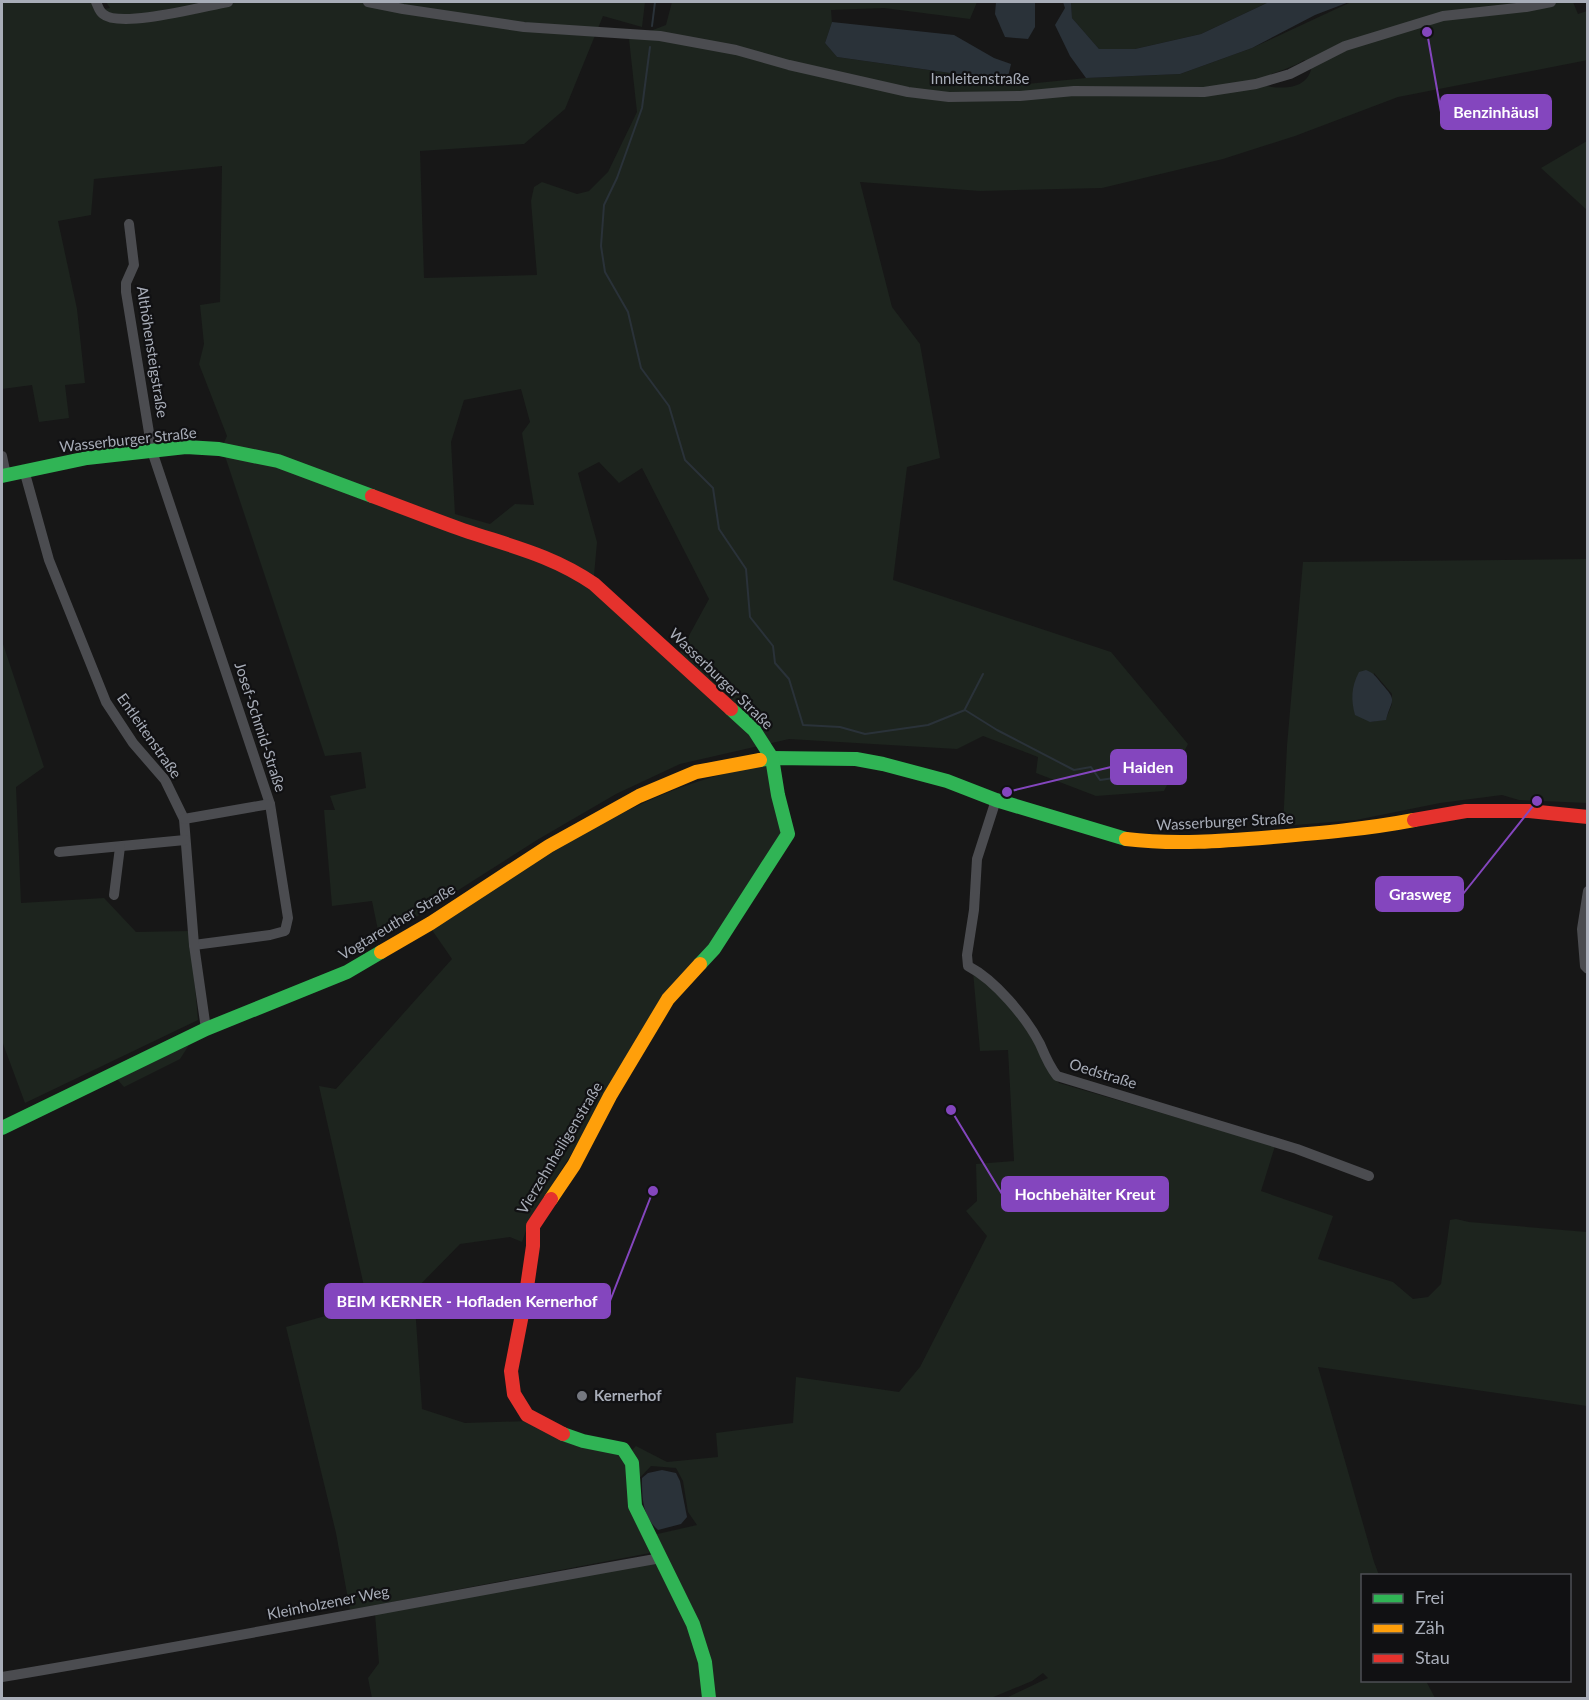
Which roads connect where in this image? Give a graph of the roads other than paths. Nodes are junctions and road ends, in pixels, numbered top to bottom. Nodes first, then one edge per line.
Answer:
1 (96, 2) edge
2 (228, 2) edge
3 (368, 2) edge
4 (1551, 2) edge
5 (129, 224) dead end
6 (152, 450) junction
7 (2, 456) edge
8 (24, 470) junction
9 (4, 476) edge
10 (772, 758) junction
11 (996, 800) junction
12 (270, 804) junction
13 (1587, 817) edge
14 (184, 819) junction
15 (185, 840) junction
16 (120, 847) junction
17 (59, 852) dead end
18 (1587, 891) edge
19 (114, 896) dead end
20 (194, 945) junction
21 (1587, 969) edge
22 (206, 1029) junction
23 (2, 1128) edge
24 (1369, 1176) dead end
25 (661, 1558) junction
26 (2, 1677) edge
27 (709, 1698) edge

1 - 2 street
3 - 4 street, Innleitenstraße
5 - 6 street, Althöhensteigstraße
6 - 8 street, Wasserburger Straße
6 - 10 street, Wasserburger Straße
6 - 12 street, Josef-Schmid-Straße
7 - 9 street
8 - 9 street, Wasserburger Straße
8 - 14 street, Entleitenstraße
10 - 11 street, Wasserburger Straße
10 - 22 street, Vogtareuther Straße
10 - 25 street, Vierzehnheiligenstraße
11 - 13 street, Wasserburger Straße
11 - 24 street, Oedstraße
12 - 14 street
12 - 20 street, Josef-Schmid-Straße
14 - 15 street, Entleitenstraße
15 - 16 street
15 - 20 street, Entleitenstraße
16 - 17 street
16 - 19 street
18 - 21 street
20 - 22 street, Entleitenstraße
22 - 23 street, Vogtareuther Straße
25 - 26 street, Kleinholzener Weg
25 - 27 street, Vierzehnheiligenstraße

